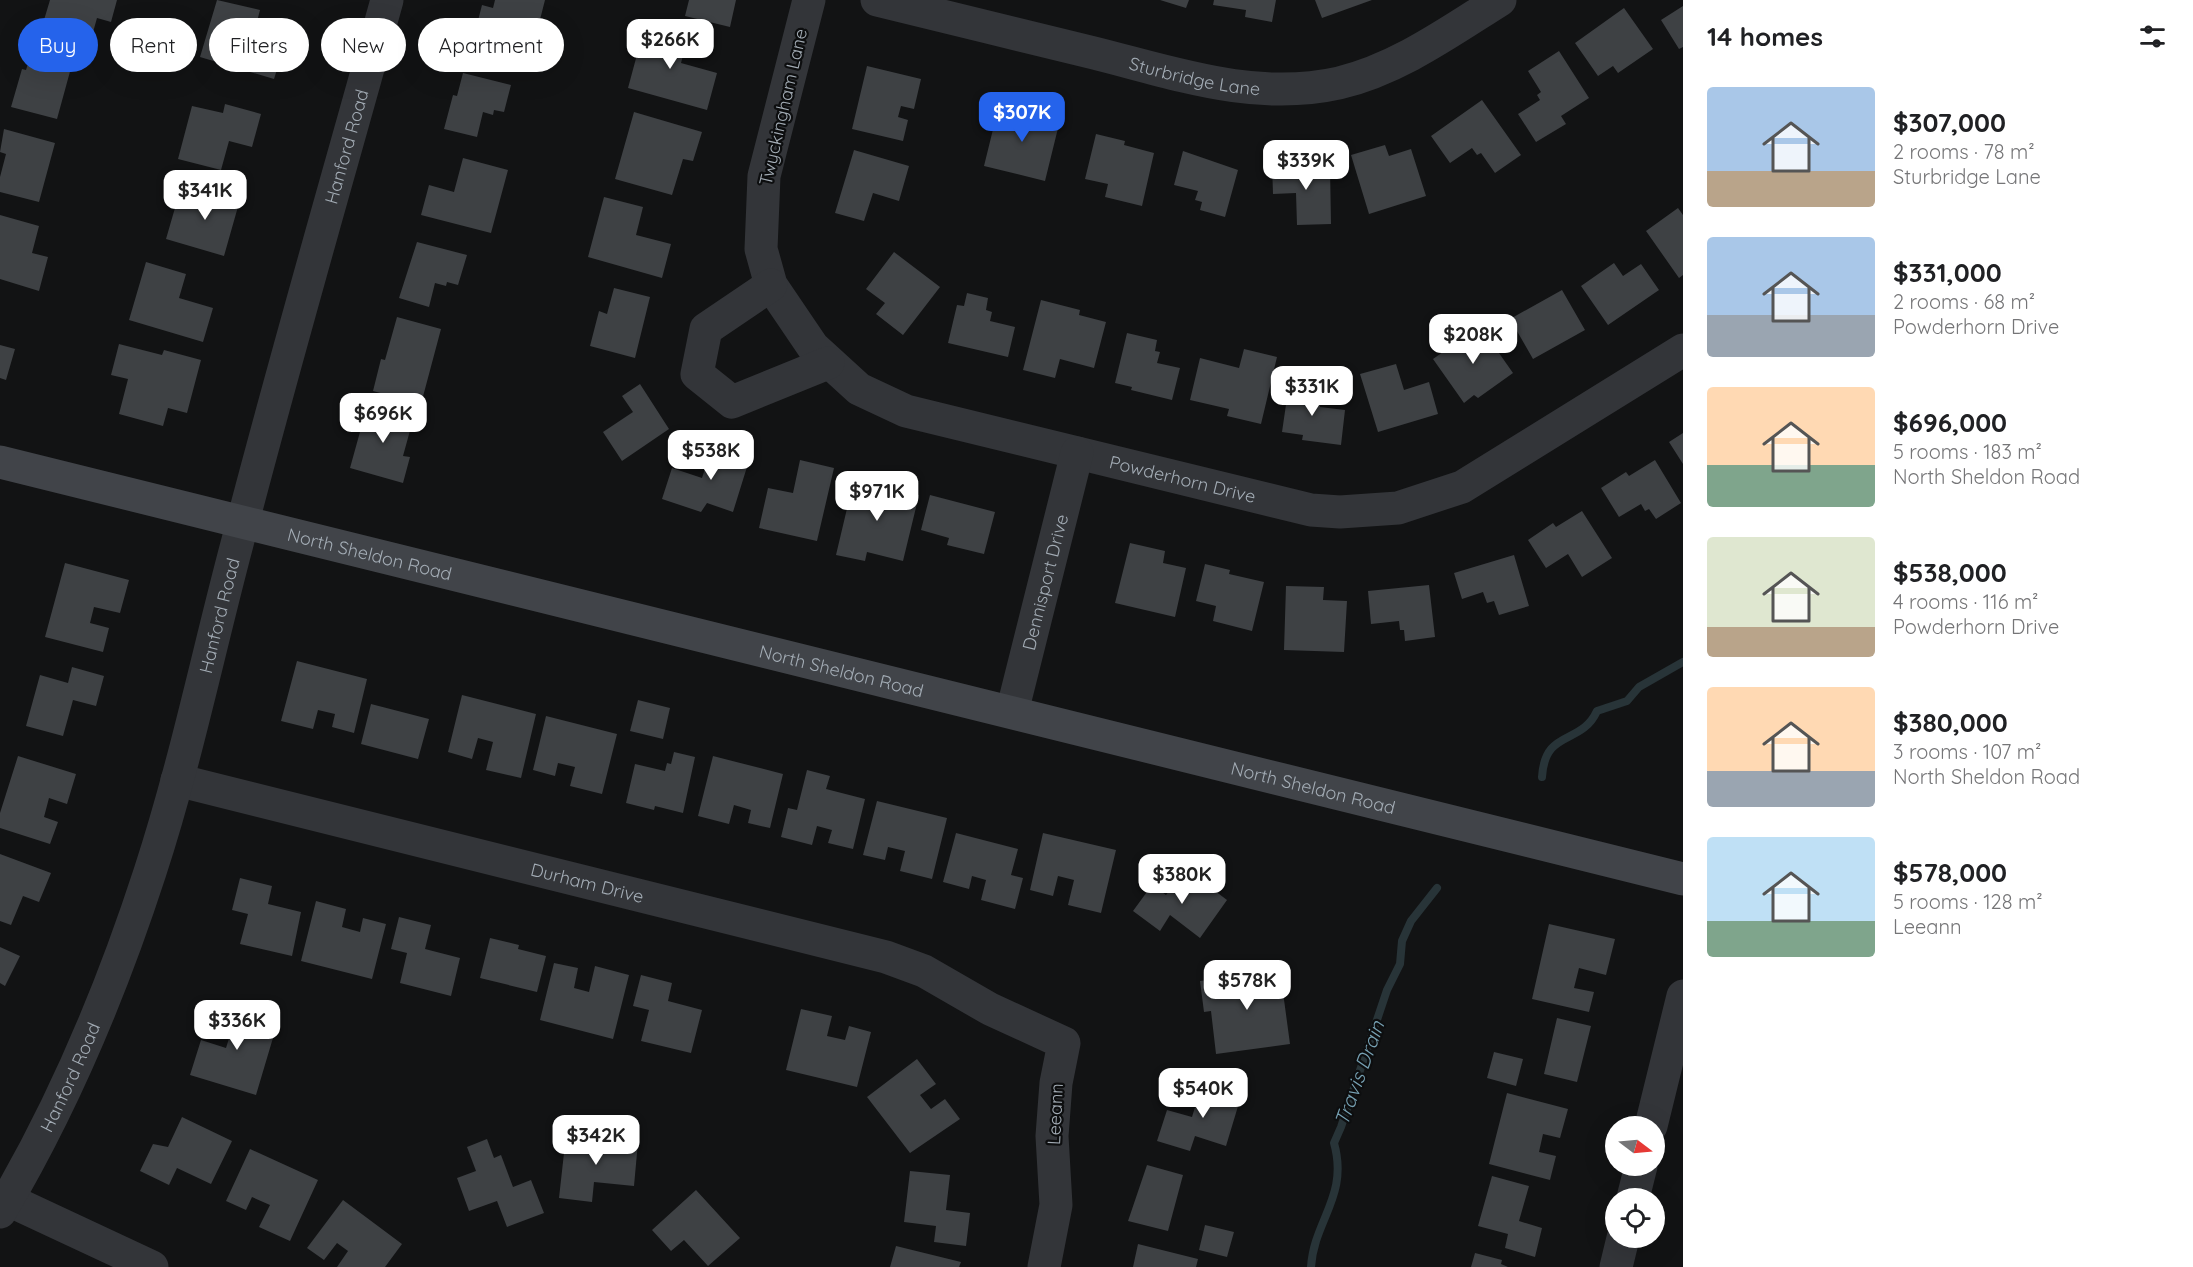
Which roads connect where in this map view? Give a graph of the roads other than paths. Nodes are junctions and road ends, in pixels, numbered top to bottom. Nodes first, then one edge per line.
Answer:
1 (387, 0) edge
2 (809, 0) edge
3 (877, 0) edge
4 (1500, 0) edge
5 (771, 285) junction
6 (796, 325) joint
7 (1683, 350) edge
8 (828, 363) junction
9 (1077, 453) junction
10 (0, 462) edge
11 (242, 522) junction
12 (1012, 712) junction
13 (177, 780) junction
14 (1683, 879) edge
15 (1683, 996) edge
16 (990, 1009) joint
17 (1653, 1116) edge
18 (2, 1202) edge
19 (1621, 1248) edge
20 (152, 1267) edge
21 (1044, 1267) edge
22 (1616, 1267) edge

1 - 11 street, Hanford Road
2 - 5 street, Twyckingham Lane
3 - 4 street, Sturbridge Lane
5 - 6 street, Twyckingham Lane
5 - 8 street
6 - 8 street, Powderhorn Drive
7 - 9 street, Powderhorn Drive
8 - 9 street, Powderhorn Drive
9 - 12 street, Dennisport Drive
10 - 11 street, North Sheldon Road
11 - 12 street, North Sheldon Road
11 - 13 street, Hanford Road
12 - 14 street, North Sheldon Road
13 - 16 street, Durham Drive
13 - 18 street, Hanford Road
15 - 17 street
16 - 21 street, Leeann
18 - 20 street
19 - 22 street

